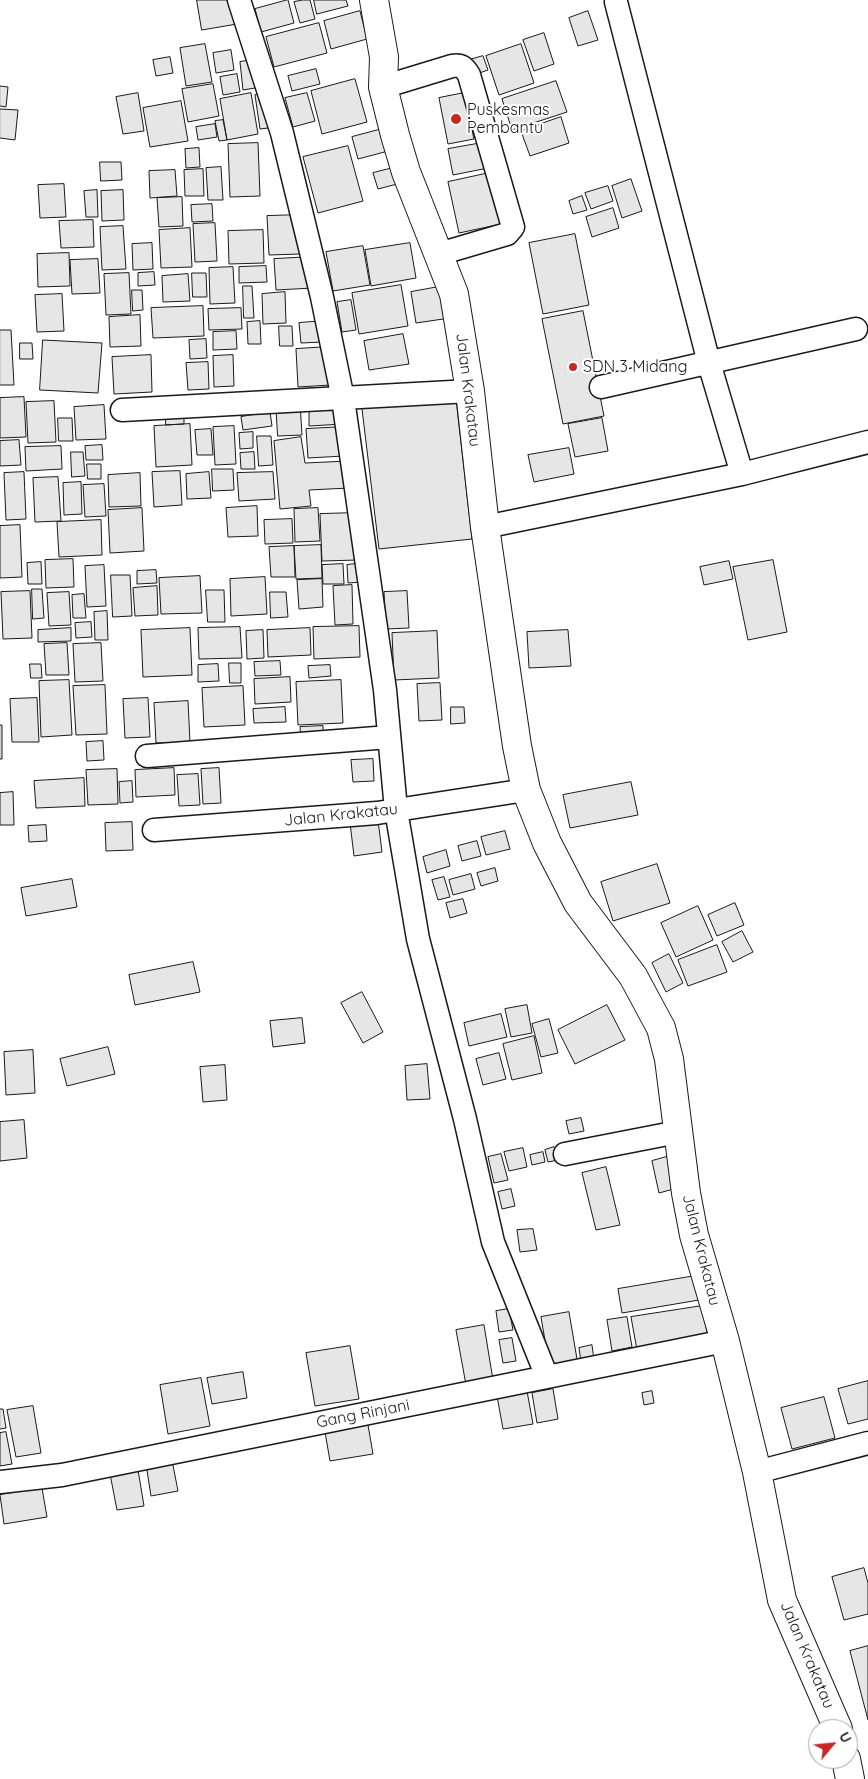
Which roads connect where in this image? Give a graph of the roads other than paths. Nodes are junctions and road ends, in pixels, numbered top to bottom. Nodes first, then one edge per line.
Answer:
1 (239, 0) edge
2 (374, 0) edge
3 (616, 2) dead end
4 (383, 87) junction
5 (439, 254) junction
6 (856, 329) dead end
7 (709, 363) junction
8 (601, 386) dead end
9 (470, 391) junction
10 (343, 398) junction
11 (122, 410) dead end
12 (868, 442) edge
13 (742, 474) junction
14 (485, 528) junction
15 (389, 737) junction
16 (147, 756) dead end
17 (526, 790) junction
18 (396, 810) junction
19 (154, 830) dead end
20 (678, 1132) junction
21 (565, 1154) dead end
22 (725, 1340) junction
23 (547, 1377) junction
24 (868, 1443) edge
25 (757, 1472) junction
26 (0, 1482) edge
27 (834, 1719) edge

1 - 10 street
2 - 4 street, Jalan Krakatau
3 - 7 street
4 - 5 street, Jalan Krakatau
4 - 5 street
5 - 9 street, Jalan Krakatau
6 - 7 street
7 - 8 street
7 - 13 street
9 - 10 street
9 - 14 street, Jalan Krakatau
10 - 11 street
10 - 15 street
12 - 13 street
13 - 14 street
14 - 17 street, Jalan Krakatau
15 - 16 street
15 - 18 street
17 - 18 street, Jalan Krakatau
17 - 20 street, Jalan Krakatau
18 - 19 street, Jalan Krakatau
18 - 23 street
20 - 21 street
20 - 22 street, Jalan Krakatau
22 - 23 street, Gang Rinjani
22 - 25 street, Jalan Krakatau
23 - 26 street, Gang Rinjani
24 - 25 street
25 - 27 street, Jalan Krakatau

